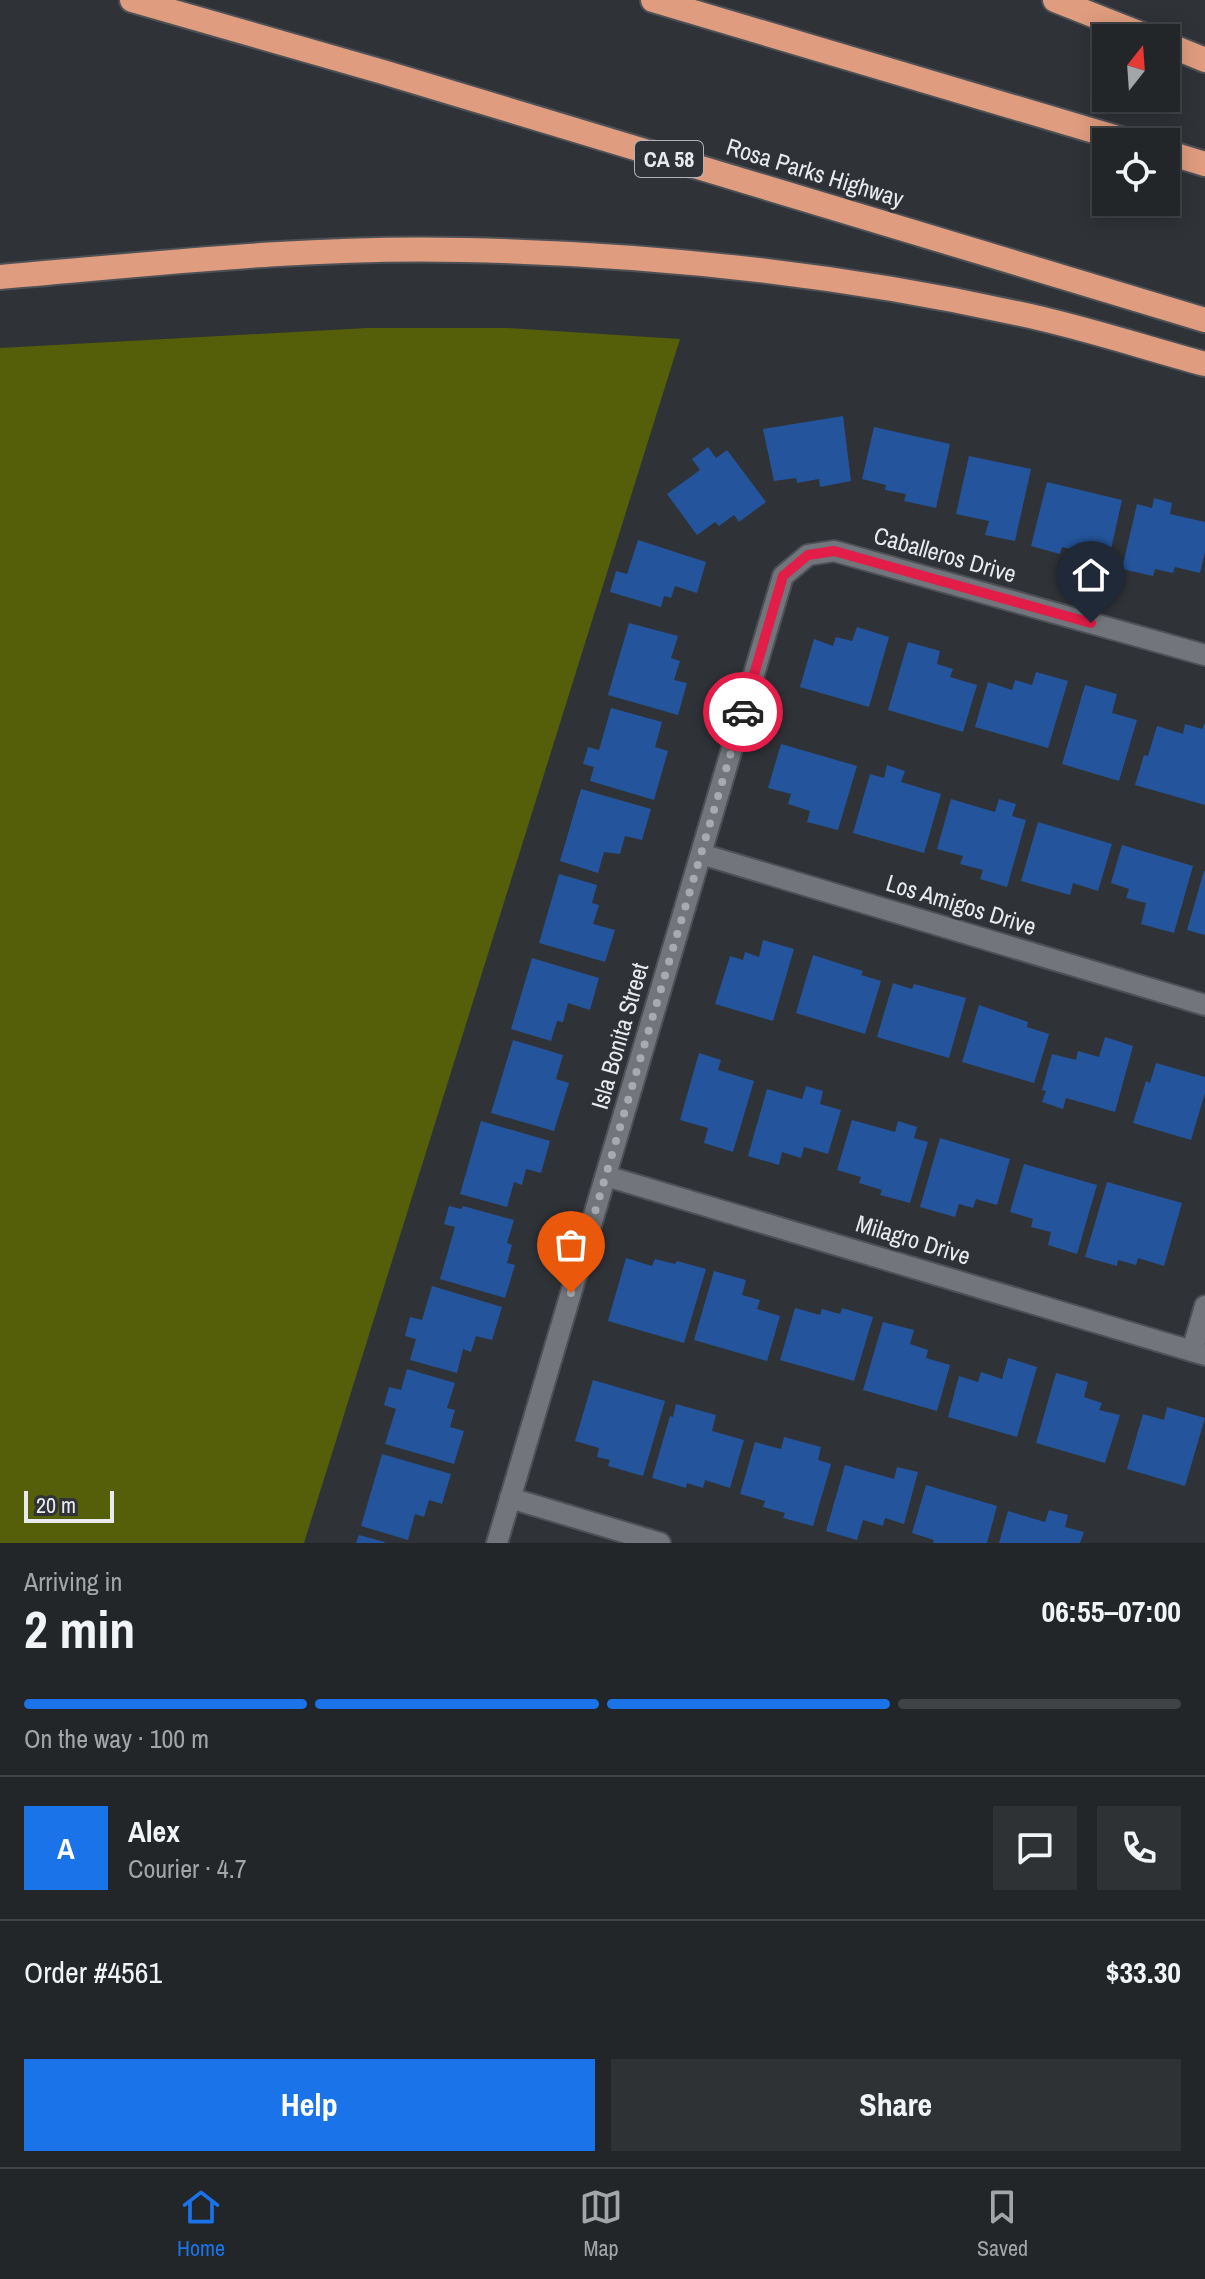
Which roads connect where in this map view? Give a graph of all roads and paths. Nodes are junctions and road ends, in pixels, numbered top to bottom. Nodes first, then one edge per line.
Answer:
1 (132, 0) edge
2 (653, 0) edge
3 (1055, 0) edge
4 (1116, 24) edge
5 (1180, 50) edge
6 (1205, 60) edge
7 (1092, 130) edge
8 (1180, 156) edge
9 (1205, 164) edge
10 (0, 277) edge
11 (1205, 320) edge
12 (1205, 364) edge
13 (808, 555) joint
14 (1205, 655) edge
15 (701, 854) junction
16 (1205, 1005) edge
17 (606, 1176) junction
18 (1205, 1306) edge
19 (1198, 1353) edge
20 (510, 1498) junction
21 (497, 1543) edge
22 (660, 1543) edge

1 - 11 highway, Rosa Parks Highway / CA 58
2 - 7 highway
3 - 4 highway
5 - 6 highway
8 - 9 highway
10 - 12 highway
13 - 14 street, Caballeros Drive
13 - 15 street, Isla Bonita Street
15 - 16 street, Los Amigos Drive
15 - 17 street, Isla Bonita Street
17 - 19 street, Milagro Drive
17 - 20 street, Isla Bonita Street
18 - 19 street
20 - 21 street, Isla Bonita Street
20 - 22 street

